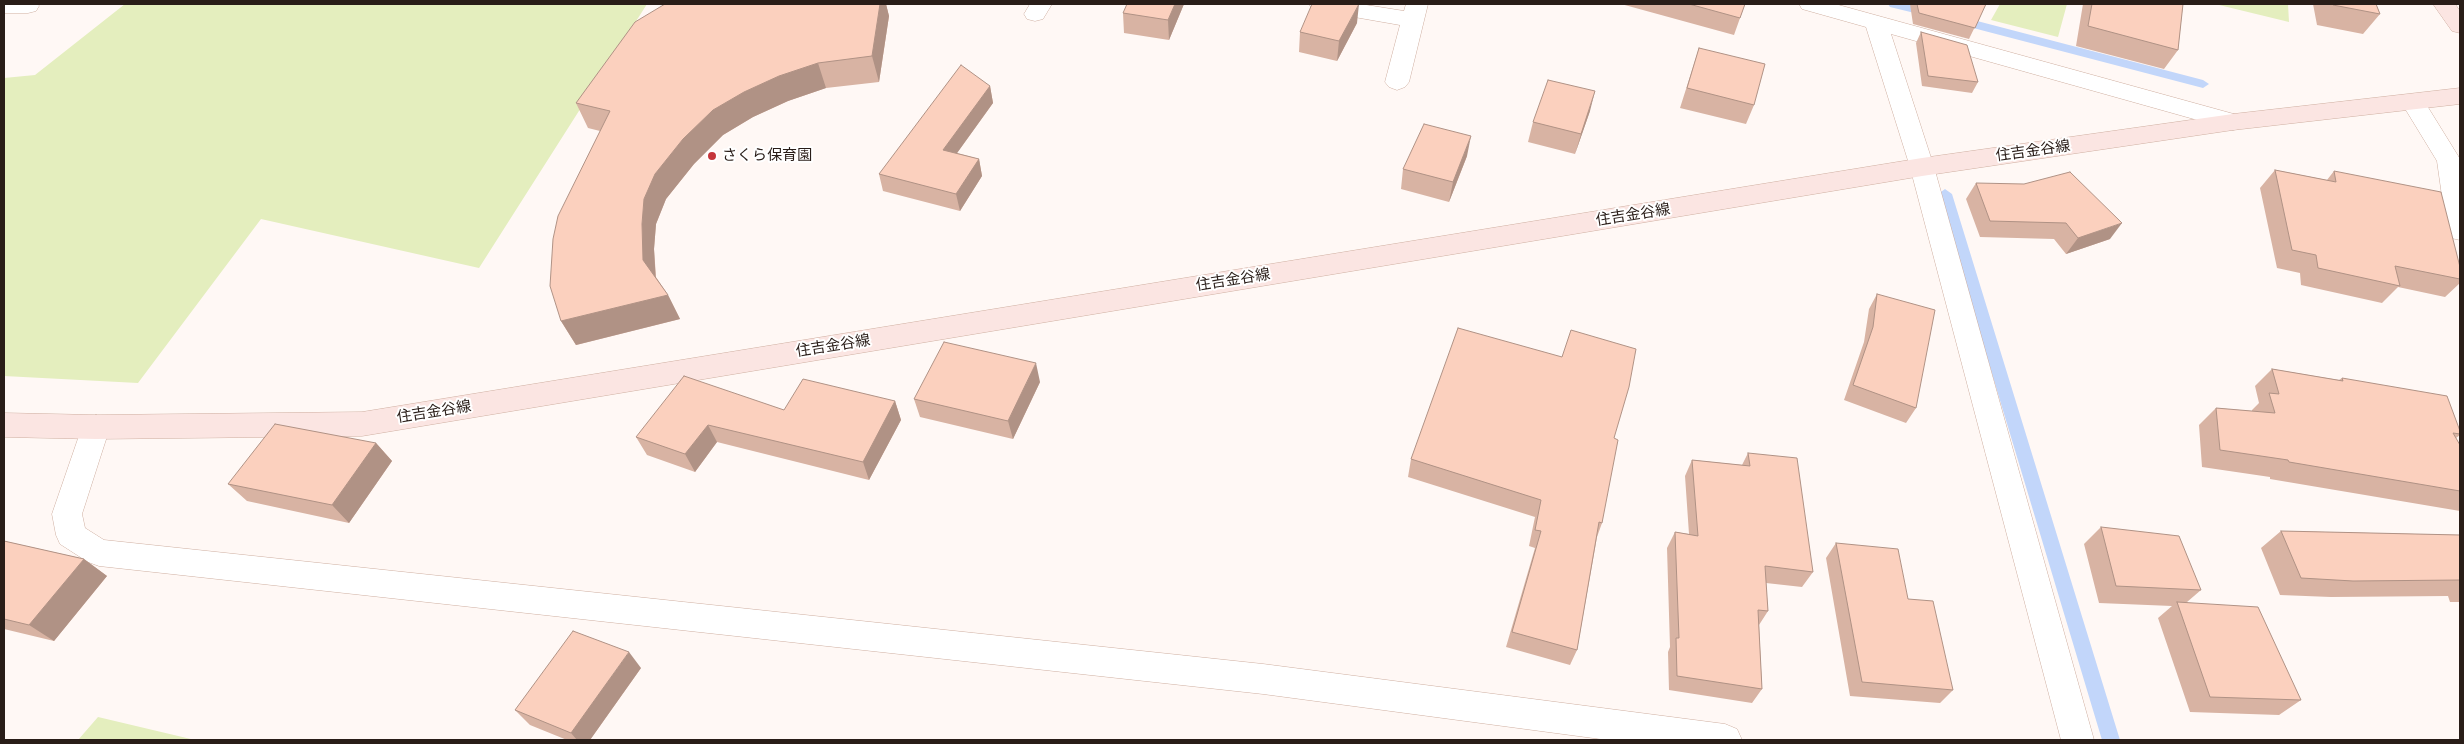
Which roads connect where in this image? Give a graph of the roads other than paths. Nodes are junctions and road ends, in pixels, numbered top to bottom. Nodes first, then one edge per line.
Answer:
1 (1320, 4) edge
2 (1810, 4) edge
3 (2444, 4) edge
4 (4, 6) edge
5 (28, 6) dead end
6 (1415, 12) edge
7 (1876, 22) junction
8 (2460, 26) edge
9 (1397, 82) dead end
10 (2460, 96) edge
11 (2413, 102) junction
12 (2233, 122) junction
13 (1922, 167) junction
14 (2460, 231) edge
15 (4, 425) edge
16 (96, 427) junction
17 (1725, 740) edge
18 (2078, 740) edge

1 - 6 street
2 - 7 street
3 - 8 main road
4 - 5 street
6 - 9 street
7 - 12 street
7 - 13 street
10 - 11 main road, 住吉金谷線
11 - 12 main road, 住吉金谷線
11 - 14 street
12 - 13 main road, 住吉金谷線
13 - 16 main road, 住吉金谷線
13 - 18 street
15 - 16 main road, 住吉金谷線
16 - 17 street

